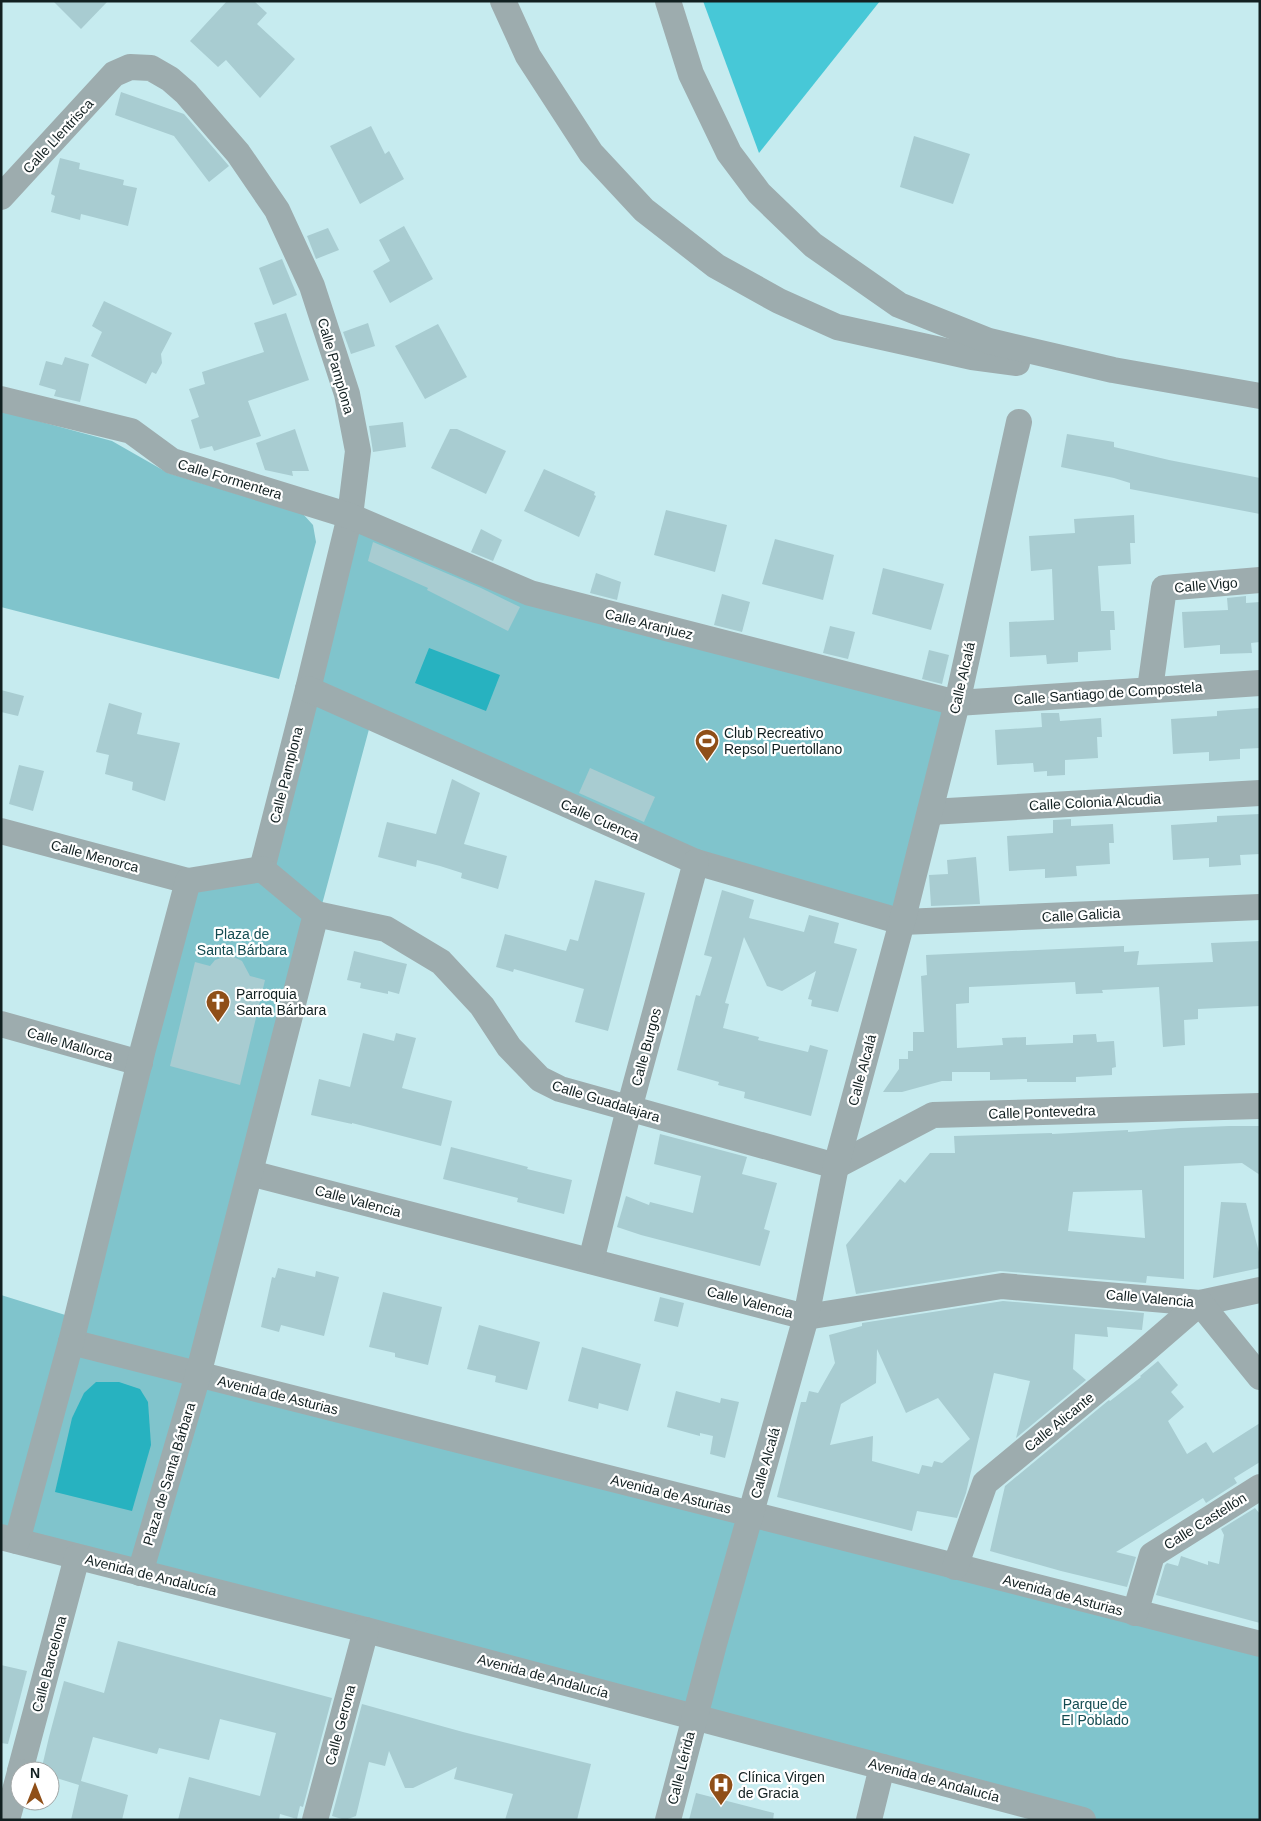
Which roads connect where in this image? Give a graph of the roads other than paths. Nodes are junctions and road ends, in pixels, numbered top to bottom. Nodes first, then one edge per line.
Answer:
1 (503, 1) edge
2 (668, 1) edge
3 (114, 74) joint
4 (1, 197) edge
5 (1113, 370) junction
6 (1260, 396) edge
7 (1, 399) edge
8 (1019, 422) dead end
9 (350, 516) junction
10 (1260, 580) edge
11 (1260, 683) edge
12 (308, 689) junction
13 (1150, 689) junction
14 (957, 703) junction
15 (1260, 793) edge
16 (930, 812) junction
17 (1, 831) edge
18 (696, 862) junction
19 (262, 869) junction
20 (188, 881) junction
21 (1260, 906) edge
22 (316, 914) junction
23 (902, 922) junction
24 (1, 1024) edge
25 (140, 1063) junction
26 (1260, 1106) edge
27 (629, 1109) junction
28 (836, 1166) junction
29 (250, 1173) junction
30 (591, 1261) junction
31 (1260, 1290) edge
32 (1200, 1303) junction
33 (806, 1317) junction
34 (71, 1342) junction
35 (198, 1375) junction
36 (1260, 1377) edge
37 (1260, 1487) edge
38 (751, 1514) junction
39 (9, 1539) edge
40 (77, 1557) junction
41 (955, 1566) junction
42 (140, 1573) junction
43 (1135, 1613) junction
44 (366, 1630) junction
45 (1260, 1644) edge
46 (694, 1716) junction
47 (23, 1761) edge
48 (882, 1767) junction
49 (315, 1820) edge
50 (668, 1820) edge
51 (869, 1820) edge
52 (1083, 1820) edge

1 - 5 street
2 - 5 street
3 - 4 street, Calle Llentrisca
3 - 9 street, Calle Pamplona
5 - 6 street
7 - 9 street, Calle Formentera
8 - 14 street, Calle Alcalá
9 - 12 street, Calle Pamplona
9 - 14 street, Calle Aranjuez
10 - 13 street, Calle Vigo
11 - 13 street, Calle Santiago de Compostela
12 - 18 street, Calle Cuenca
12 - 19 street, Calle Pamplona
13 - 14 street, Calle Santiago de Compostela
14 - 16 street, Calle Alcalá
15 - 16 street, Calle Colonia Alcudia
16 - 23 street, Calle Alcalá
17 - 20 street, Calle Menorca
18 - 23 street, Calle Cuenca
18 - 27 street, Calle Burgos
19 - 20 street
19 - 22 street
20 - 25 street
21 - 23 street, Calle Galicia
22 - 27 street, Calle Guadalajara
22 - 29 street, Plaza de Santa Bárbara
23 - 28 street, Calle Alcalá
24 - 25 street, Calle Mallorca
25 - 34 street
26 - 28 street, Calle Pontevedra
27 - 28 street, Calle Guadalajara
27 - 30 street, Calle Burgos
28 - 33 street, Calle Alcalá
29 - 30 street, Calle Valencia
29 - 35 street, Plaza de Santa Bárbara
30 - 33 street, Calle Valencia
31 - 32 street, Calle Valencia
32 - 33 street, Calle Valencia
32 - 36 street
32 - 41 street, Calle Alicante
33 - 38 street, Calle Alcalá
34 - 35 street
34 - 39 street
35 - 38 street, Avenida de Asturias
35 - 42 street, Plaza de Santa Bárbara
37 - 43 street, Calle Castellón
38 - 41 street, Avenida de Asturias
38 - 46 street, Calle Alcalá
39 - 40 street, Avenida de Andalucía
40 - 42 street, Avenida de Andalucía
40 - 47 street, Calle Barcelona
41 - 43 street, Avenida de Asturias
42 - 44 street, Avenida de Andalucía
43 - 45 street, Avenida de Asturias
44 - 46 street, Avenida de Andalucía
44 - 49 street, Calle Gerona
46 - 48 street, Avenida de Andalucía
46 - 50 street, Calle Lérida
48 - 51 street
48 - 52 street, Avenida de Andalucía

